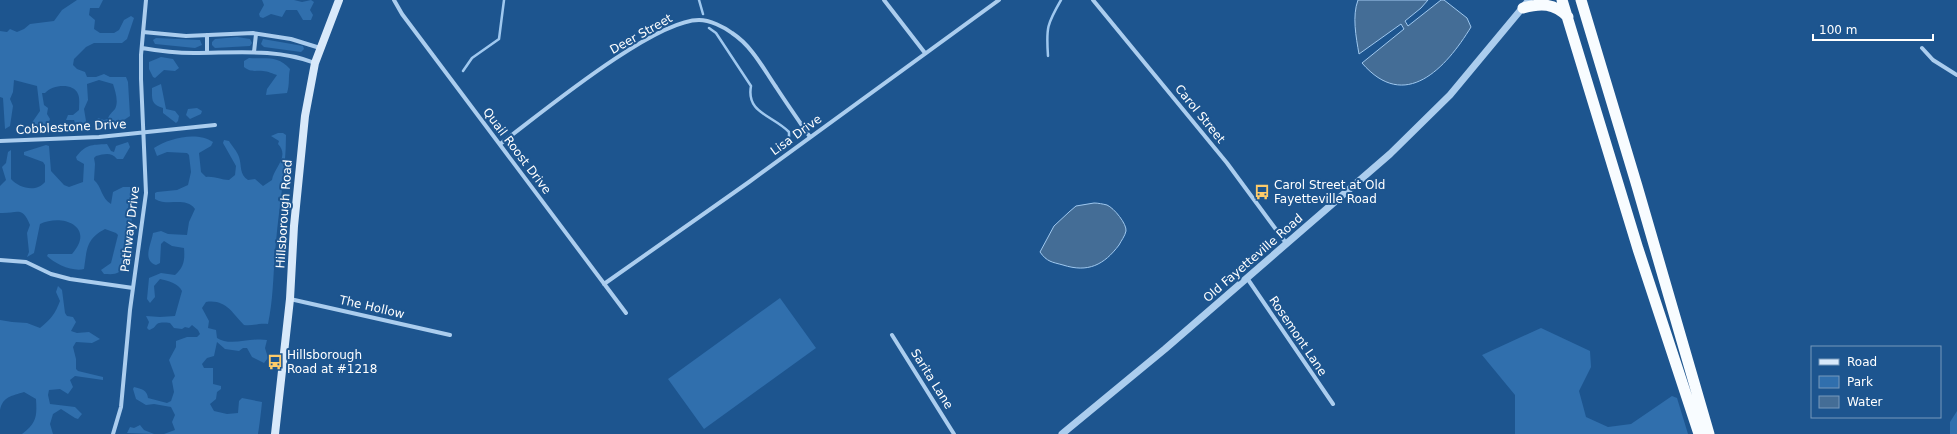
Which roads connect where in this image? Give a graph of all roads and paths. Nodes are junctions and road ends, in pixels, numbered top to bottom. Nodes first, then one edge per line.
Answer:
1 (146, 0) edge
2 (339, 0) edge
3 (394, 0) edge
4 (884, 0) edge
5 (999, 0) edge
6 (1093, 0) edge
7 (1562, 0) edge
8 (1581, 0) edge
9 (1526, 4) edge
10 (1568, 17) junction
11 (143, 32) junction
12 (256, 34) junction
13 (207, 35) junction
14 (142, 48) junction
15 (320, 48) junction
16 (1922, 48) dead end
17 (254, 52) junction
18 (207, 53) junction
19 (925, 53) junction
20 (315, 63) junction
21 (1957, 75) edge
22 (216, 125) dead end
23 (143, 133) junction
24 (810, 137) junction
25 (0, 141) edge
26 (500, 144) junction
27 (1286, 243) junction
28 (0, 260) edge
29 (1247, 278) junction
30 (604, 284) junction
31 (133, 288) junction
32 (290, 298) junction
33 (626, 313) dead end
34 (450, 335) dead end
35 (892, 335) dead end
36 (1333, 404) dead end
37 (113, 434) edge
38 (275, 434) edge
39 (954, 434) edge
40 (1062, 434) edge
41 (1699, 434) edge
42 (1709, 434) edge

1 - 11 street, Pathway Drive
2 - 15 main road, Hillsborough Road
3 - 26 street, Quail Roost Drive
4 - 19 street
5 - 19 street, Lisa Drive
6 - 27 street, Carol Street
7 - 10 highway
8 - 42 highway
9 - 10 highway
9 - 27 street, Old Fayetteville Road
10 - 41 highway
11 - 13 street
11 - 14 street, Pathway Drive
12 - 13 street
12 - 15 street
12 - 17 street
13 - 18 street
14 - 18 street
14 - 23 street, Pathway Drive
15 - 20 main road, Hillsborough Road
16 - 21 street
17 - 18 street
17 - 20 street
19 - 24 street, Lisa Drive
20 - 32 main road, Hillsborough Road
22 - 23 street, Cobblestone Drive
23 - 25 street, Cobblestone Drive
23 - 31 street, Pathway Drive
24 - 26 street, Deer Street
24 - 30 street, Lisa Drive
26 - 30 street, Quail Roost Drive
27 - 29 street, Old Fayetteville Road
28 - 31 street
29 - 36 street, Rosemont Lane
29 - 40 street, Old Fayetteville Road
30 - 33 street, Quail Roost Drive
31 - 37 street, Pathway Drive
32 - 34 street, The Hollow
32 - 38 main road, Hillsborough Road
35 - 39 street, Sarita Lane

